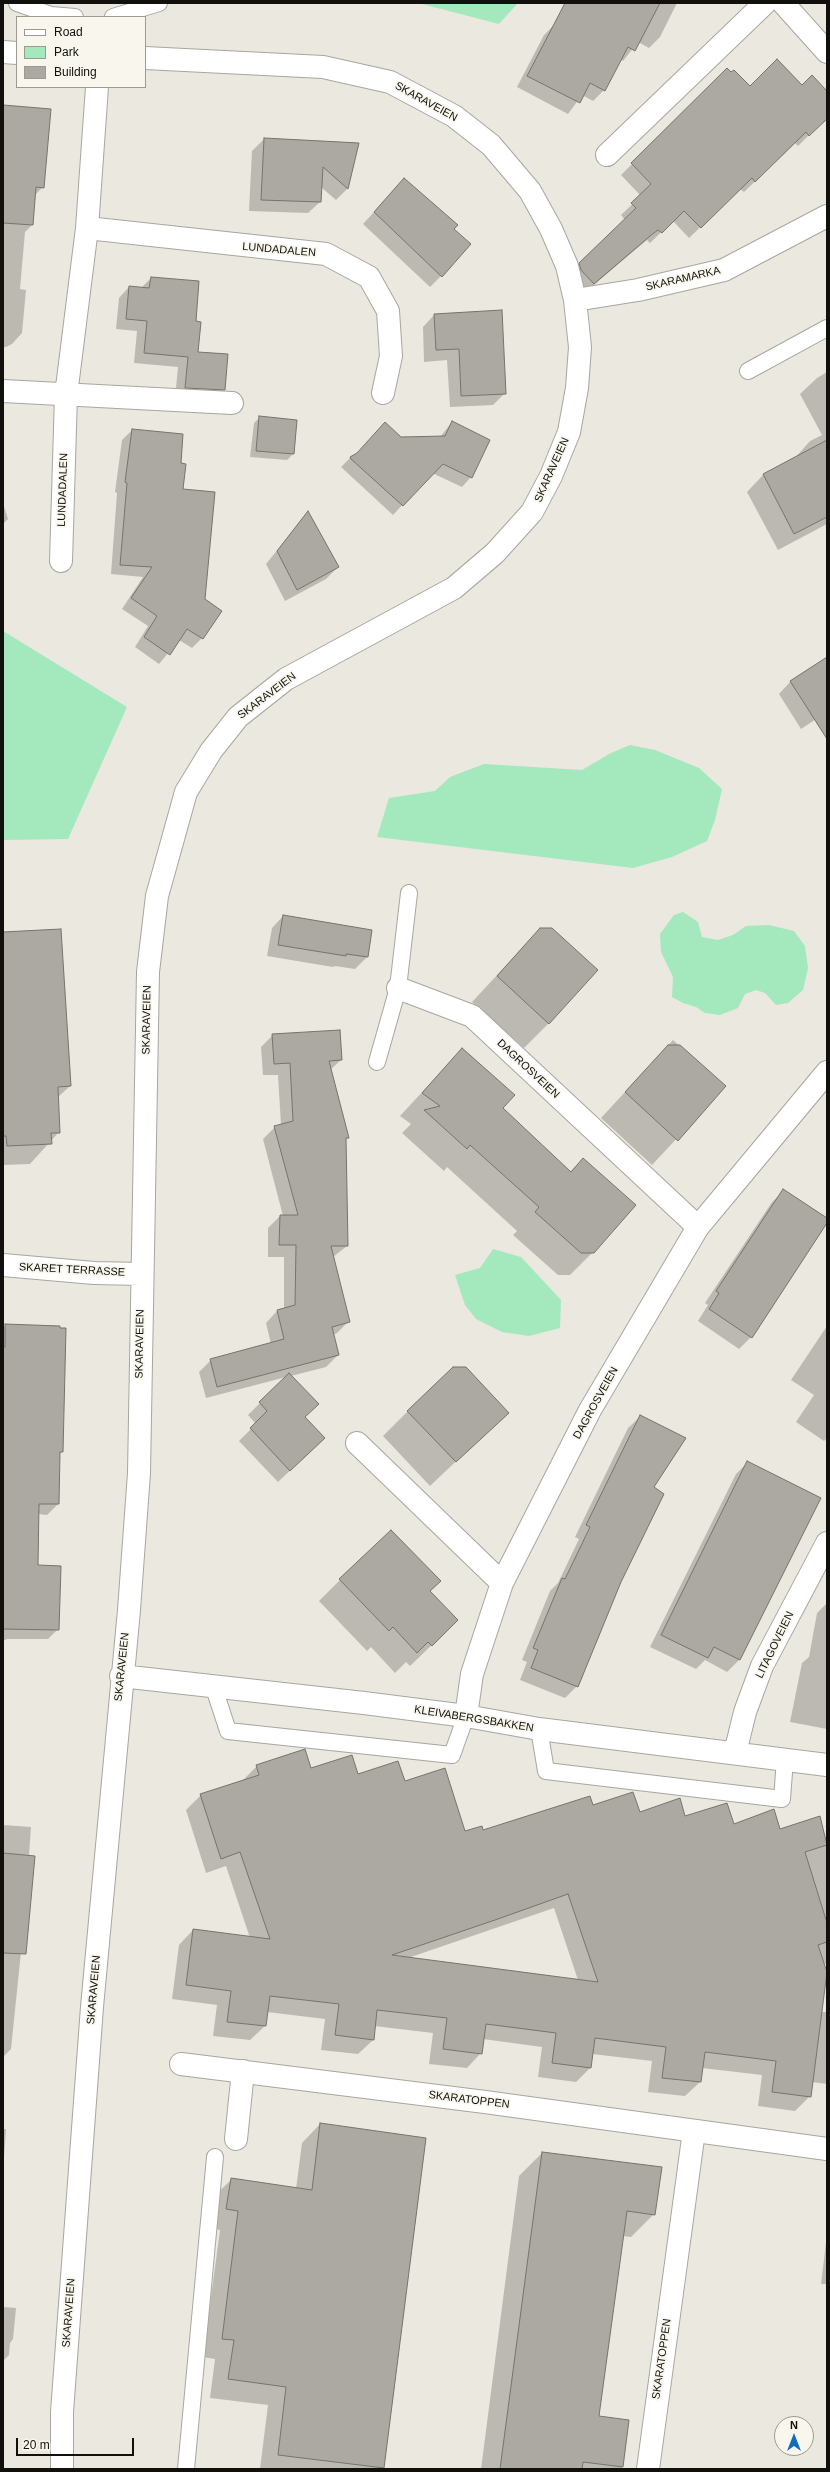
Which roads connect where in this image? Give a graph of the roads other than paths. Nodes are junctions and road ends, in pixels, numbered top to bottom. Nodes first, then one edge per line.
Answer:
1 (17, 3) edge
2 (160, 3) edge
3 (765, 3) edge
4 (783, 3) edge
5 (63, 16) edge
6 (115, 16) edge
7 (3, 52) edge
8 (827, 52) edge
9 (16, 53) edge
10 (146, 58) edge
11 (97, 88) edge
12 (606, 155) dead end
13 (827, 216) edge
14 (87, 228) junction
15 (575, 300) junction
16 (827, 328) edge
17 (748, 371) dead end
18 (3, 391) edge
19 (383, 393) dead end
20 (66, 394) junction
21 (232, 403) dead end
22 (61, 561) dead end
23 (409, 893) dead end
24 (398, 988) junction
25 (377, 1062) dead end
26 (827, 1072) edge
27 (698, 1227) junction
28 (3, 1265) edge
29 (141, 1274) junction
30 (357, 1443) dead end
31 (827, 1543) edge
32 (502, 1583) junction
33 (121, 1676) junction
34 (213, 1685) junction
35 (466, 1716) junction
36 (539, 1729) junction
37 (735, 1753) junction
38 (785, 1759) junction
39 (827, 1765) edge
40 (181, 2064) dead end
41 (243, 2071) junction
42 (694, 2131) junction
43 (236, 2139) dead end
44 (827, 2149) edge
45 (215, 2157) dead end
46 (62, 2469) edge
47 (186, 2469) edge
48 (648, 2469) edge

1 - 5 lane
2 - 6 lane
3 - 12 street
4 - 8 street
7 - 9 street
10 - 15 street, SKARAVEIEN
11 - 14 street, LUNDADALEN
13 - 15 street, SKARAMARKA
14 - 19 street, LUNDADALEN
14 - 20 street, LUNDADALEN
15 - 29 street, SKARAVEIEN
16 - 17 lane
18 - 20 street
20 - 21 street
20 - 22 street, LUNDADALEN
23 - 24 lane
24 - 25 lane
24 - 27 street, DAGROSVEIEN
26 - 27 street, DAGROSVEIEN
27 - 32 street, DAGROSVEIEN
28 - 29 street, SKARET TERRASSE
29 - 33 street, SKARAVEIEN
30 - 32 street
31 - 37 street, LITAGOVEIEN
32 - 35 street, DAGROSVEIEN
33 - 34 street, KLEIVABERGSBAKKEN
33 - 46 street, SKARAVEIEN
34 - 35 street, KLEIVABERGSBAKKEN
34 - 35 lane
35 - 36 street, KLEIVABERGSBAKKEN
36 - 37 street, KLEIVABERGSBAKKEN
36 - 38 lane
37 - 38 street, KLEIVABERGSBAKKEN
38 - 39 street, KLEIVABERGSBAKKEN
40 - 41 street, SKARATOPPEN
41 - 42 street, SKARATOPPEN
41 - 43 street
42 - 44 street, SKARATOPPEN
42 - 48 street, SKARATOPPEN
45 - 47 lane

